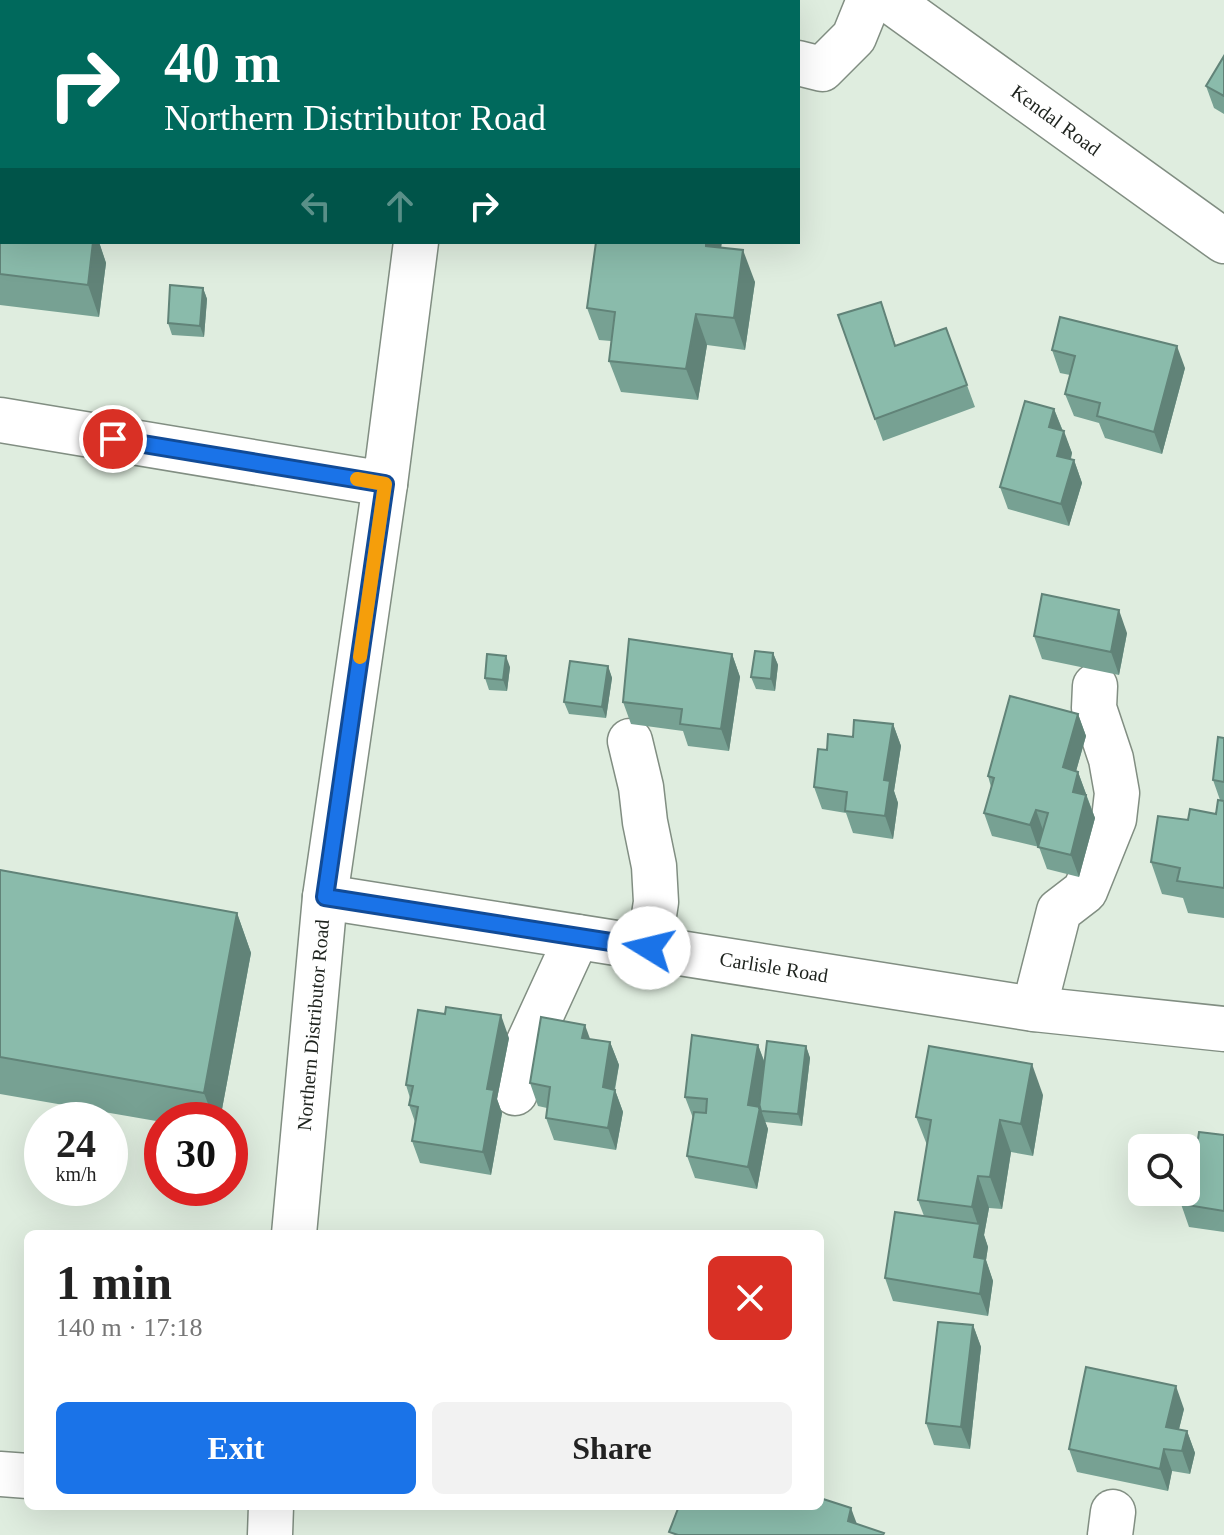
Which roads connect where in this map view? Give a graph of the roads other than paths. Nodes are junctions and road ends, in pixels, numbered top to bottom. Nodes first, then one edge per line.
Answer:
1 (869, 0) edge
2 (889, 0) edge
3 (800, 64) edge
4 (1224, 241) edge
5 (416, 244) edge
6 (0, 420) edge
7 (385, 484) junction
8 (1095, 686) dead end
9 (630, 741) dead end
10 (325, 897) junction
11 (577, 937) junction
12 (649, 948) junction
13 (1034, 1009) junction
14 (1224, 1029) edge
15 (515, 1093) dead end
16 (294, 1230) edge
17 (0, 1474) edge
18 (24, 1476) edge
19 (271, 1510) edge
20 (270, 1535) edge

1 - 3 street
2 - 4 street, Kendal Road
5 - 7 street, Northern Distributor Road
6 - 7 street
7 - 10 street, Northern Distributor Road
8 - 13 street
9 - 12 street
10 - 11 street, Carlisle Road
10 - 16 street, Northern Distributor Road
11 - 12 street, Carlisle Road
11 - 15 street
12 - 13 street, Carlisle Road
13 - 14 street, Carlisle Road
17 - 18 street
19 - 20 street

